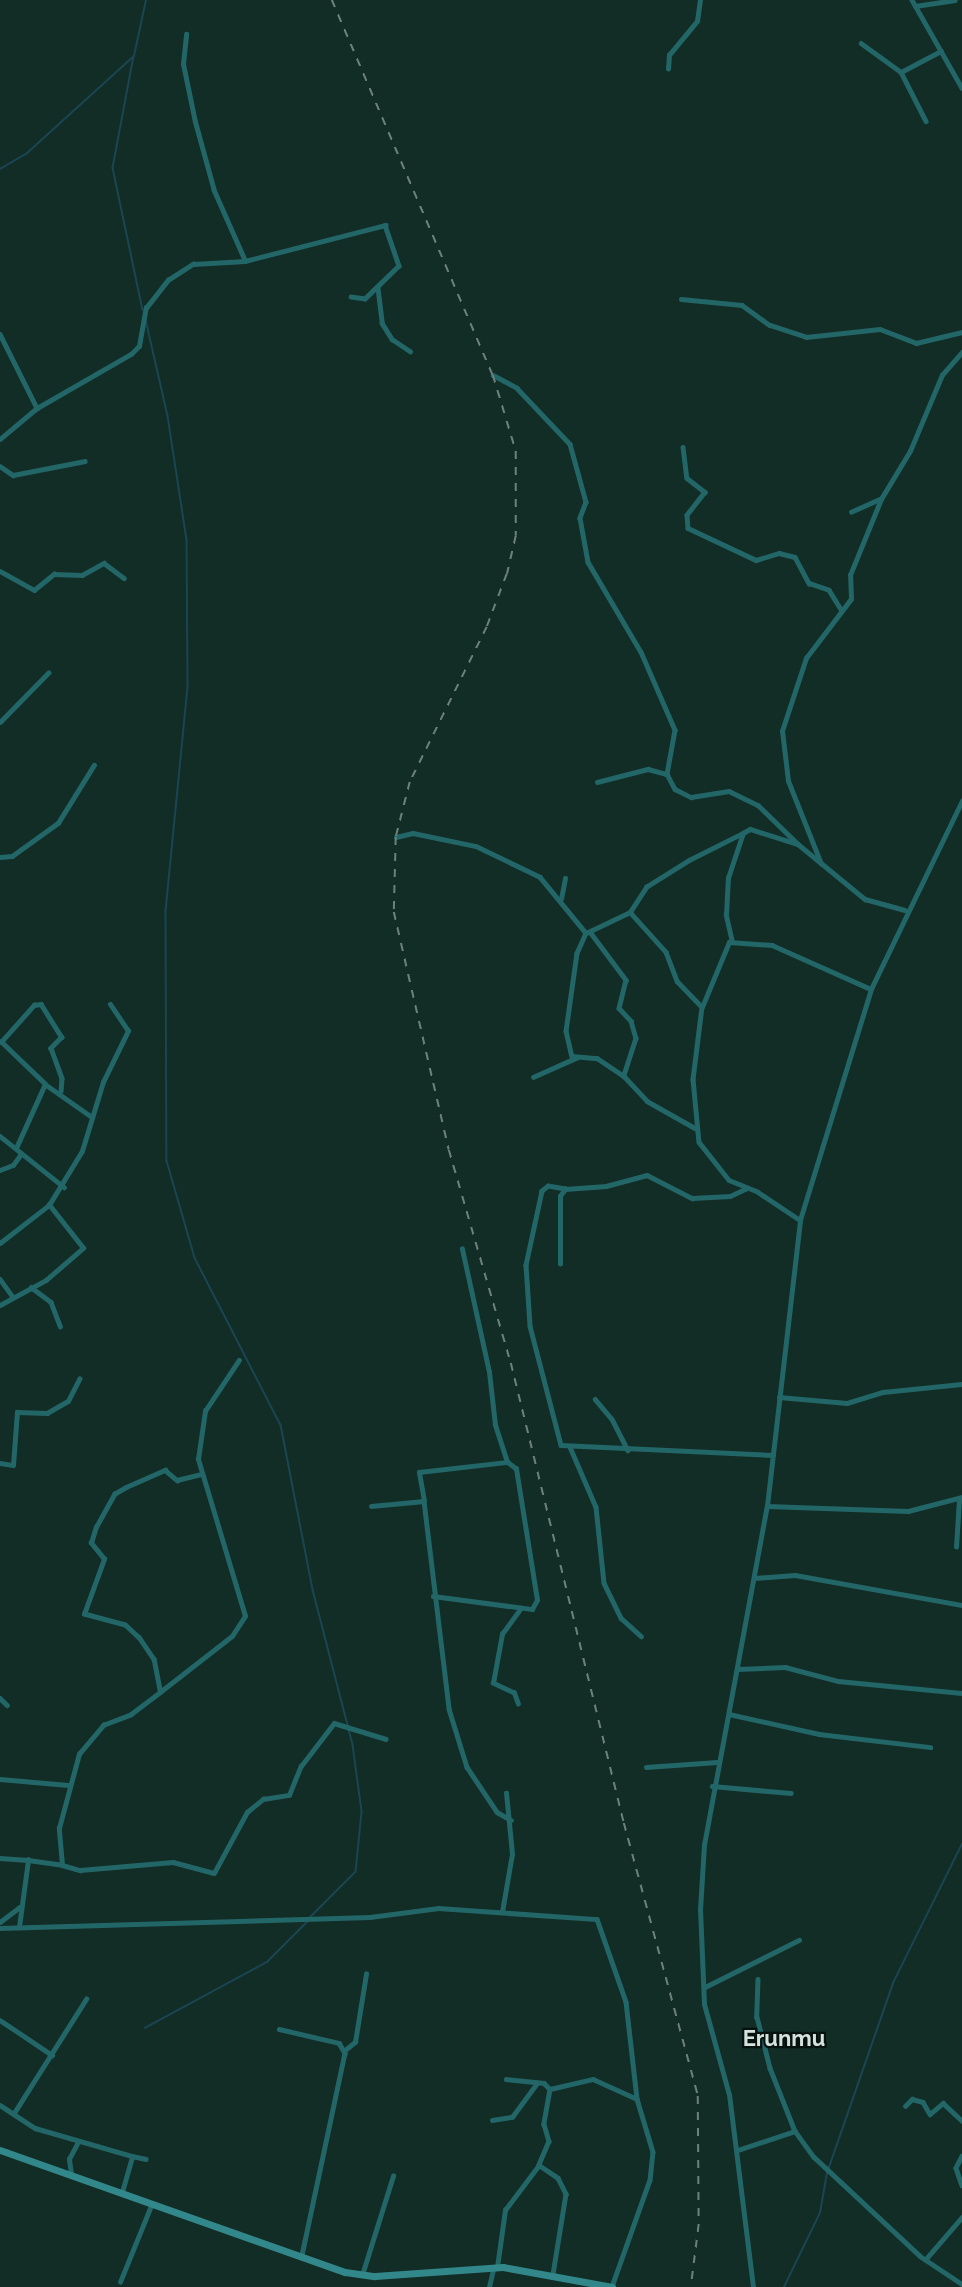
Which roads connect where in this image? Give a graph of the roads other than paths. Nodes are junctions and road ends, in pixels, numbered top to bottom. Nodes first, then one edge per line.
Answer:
1 (700, 0) edge
2 (912, 0) edge
3 (955, 0) edge
4 (915, 6) junction
5 (186, 34) dead end
6 (861, 43) dead end
7 (941, 51) junction
8 (668, 69) dead end
9 (901, 72) junction
10 (962, 88) edge
11 (926, 121) dead end
12 (245, 261) junction
13 (378, 288) junction
14 (351, 297) dead end
15 (681, 299) dead end
16 (962, 332) edge
17 (0, 334) edge
18 (410, 351) dead end
19 (962, 352) edge
20 (493, 375) dead end
21 (37, 408) junction
22 (0, 440) edge
23 (683, 447) dead end
24 (85, 461) dead end
25 (0, 466) edge
26 (881, 499) junction
27 (852, 512) dead end
28 (0, 571) edge
29 (124, 578) dead end
30 (841, 609) junction
31 (48, 673) dead end
32 (0, 722) edge
33 (94, 765) dead end
34 (667, 774) junction
35 (597, 782) dead end
36 (962, 801) edge
37 (743, 833) junction
38 (396, 837) dead end
39 (798, 844) junction
40 (0, 857) edge
41 (821, 864) junction
42 (565, 878) dead end
43 (561, 899) junction
44 (905, 910) junction
45 (630, 912) junction
46 (589, 933) junction
47 (732, 942) junction
48 (871, 989) junction
49 (110, 1004) dead end
50 (702, 1007) junction
51 (578, 1058) junction
52 (624, 1076) junction
53 (533, 1077) dead end
54 (45, 1084) junction
55 (61, 1091) junction
56 (92, 1117) junction
57 (695, 1128) junction
58 (0, 1136) edge
59 (16, 1148) junction
60 (21, 1154) junction
61 (0, 1170) edge
62 (64, 1187) junction
63 (747, 1188) junction
64 (565, 1189) junction
65 (49, 1205) junction
66 (800, 1220) junction
67 (0, 1243) edge
68 (462, 1250) dead end
69 (560, 1264) dead end
70 (0, 1279) edge
71 (31, 1287) junction
72 (13, 1297) junction
73 (0, 1305) edge
74 (60, 1326) dead end
75 (239, 1360) dead end
76 (79, 1379) dead end
77 (962, 1384) edge
78 (779, 1397) junction
79 (595, 1399) dead end
80 (570, 1447) junction
81 (628, 1450) junction
82 (773, 1455) junction
83 (507, 1462) junction
84 (0, 1463) edge
85 (201, 1474) junction
86 (960, 1498) edge
87 (424, 1501) junction
88 (371, 1506) dead end
89 (767, 1506) junction
90 (956, 1547) dead end
91 (754, 1578) junction
92 (432, 1596) junction
93 (962, 1605) edge
94 (521, 1608) junction
95 (642, 1636) dead end
96 (737, 1669) junction
97 (160, 1692) junction
98 (962, 1693) edge
99 (0, 1698) edge
100 (518, 1704) dead end
101 (7, 1705) dead end
102 (729, 1714) junction
103 (386, 1738) dead end
104 (930, 1747) dead end
105 (717, 1762) junction
106 (646, 1767) dead end
107 (0, 1779) edge
108 (68, 1785) junction
109 (712, 1785) junction
110 (506, 1793) dead end
111 (791, 1793) dead end
112 (511, 1820) junction
113 (0, 1858) edge
114 (28, 1860) junction
115 (62, 1865) junction
116 (20, 1907) junction
117 (502, 1912) junction
118 (0, 1922) edge
119 (19, 1927) junction
120 (0, 1928) edge
121 (799, 1940) dead end
122 (366, 1974) dead end
123 (758, 1980) dead end
124 (705, 1987) junction
125 (86, 1999) dead end
126 (0, 2020) edge
127 (279, 2029) dead end
128 (345, 2050) junction
129 (52, 2055) junction
130 (506, 2079) dead end
131 (537, 2082) junction
132 (550, 2089) junction
133 (637, 2099) junction
134 (0, 2105) edge
135 (905, 2106) dead end
136 (14, 2113) junction
137 (492, 2120) dead end
138 (962, 2121) edge
139 (795, 2131) junction
140 (78, 2142) junction
141 (0, 2150) edge
142 (738, 2150) junction
143 (132, 2156) junction
144 (962, 2156) edge
145 (146, 2159) dead end
146 (539, 2165) junction
147 (71, 2174) junction
148 (393, 2176) dead end
149 (962, 2185) edge
150 (122, 2192) junction
151 (152, 2203) junction
152 (962, 2217) edge
153 (302, 2256) junction
154 (925, 2260) junction
155 (494, 2268) junction
156 (553, 2274) junction
157 (362, 2275) junction
158 (120, 2282) dead end
159 (962, 2284) edge
160 (489, 2287) edge
161 (612, 2287) edge
162 (753, 2287) edge

1 - 8 street
2 - 4 street
3 - 4 street
4 - 7 street
5 - 12 street
6 - 9 street
7 - 9 street
7 - 10 street
9 - 11 street
12 - 13 street
12 - 21 street
13 - 14 street
13 - 18 street
15 - 16 street
17 - 21 street
19 - 26 street
20 - 34 street
21 - 22 street
23 - 30 street
24 - 25 street
26 - 27 street
26 - 30 street
28 - 29 street
30 - 41 street
31 - 32 street
33 - 40 street
34 - 35 street
34 - 39 street
36 - 44 street
37 - 39 street
37 - 45 street
37 - 47 street
38 - 43 street
39 - 41 street
41 - 44 street
42 - 43 street
43 - 46 street
44 - 48 street
45 - 46 street
45 - 50 street
46 - 51 street
46 - 52 street
47 - 48 street
47 - 50 street
48 - 66 street
49 - 56 street
50 - 57 street
51 - 52 street
51 - 53 street
52 - 57 street
54 - 55 street
54 - 55 street
54 - 59 street
55 - 56 street
56 - 62 street
57 - 63 street
58 - 59 street
59 - 60 street
60 - 61 street
60 - 62 street
62 - 65 street
63 - 64 street
63 - 66 street
64 - 69 street
64 - 80 street
65 - 67 street
65 - 71 street
66 - 78 street
68 - 83 street
70 - 72 street
71 - 72 street
71 - 74 street
72 - 73 street
75 - 85 street
76 - 84 street
77 - 78 street
78 - 82 street
79 - 81 street
80 - 81 street
80 - 95 street
81 - 82 street
82 - 89 street
83 - 87 street
83 - 94 street
85 - 97 street
85 - 97 street
86 - 89 street
86 - 90 street
87 - 88 street
87 - 92 street
89 - 91 street
91 - 93 street
91 - 96 street
92 - 94 street
92 - 112 street
94 - 100 street
96 - 98 street
96 - 102 street
97 - 108 street
99 - 101 street
102 - 104 street
102 - 105 street
103 - 115 street
105 - 106 street
105 - 109 street
107 - 108 street
108 - 115 street
109 - 111 street
109 - 124 street
110 - 112 street
112 - 117 street
113 - 114 street
114 - 115 street
114 - 116 street
116 - 118 street
116 - 119 street
117 - 119 street
117 - 133 street
119 - 120 street
121 - 124 street
122 - 128 street
123 - 139 street
124 - 142 street
125 - 129 street
126 - 129 street
127 - 128 street
128 - 153 street
129 - 136 street
130 - 131 street
131 - 132 street
131 - 137 street
132 - 133 street
132 - 146 street
133 - 161 street
134 - 136 street
135 - 138 street
136 - 140 street
139 - 142 street
139 - 154 street
140 - 143 street
140 - 147 street
141 - 147 street
142 - 162 street
143 - 145 street
143 - 150 street
144 - 149 street
146 - 155 street
146 - 156 street
147 - 150 street
148 - 157 street
150 - 151 street
151 - 153 street
151 - 158 street
152 - 154 street
153 - 157 street
154 - 159 street
155 - 156 street
155 - 157 street
155 - 160 street
156 - 161 street

